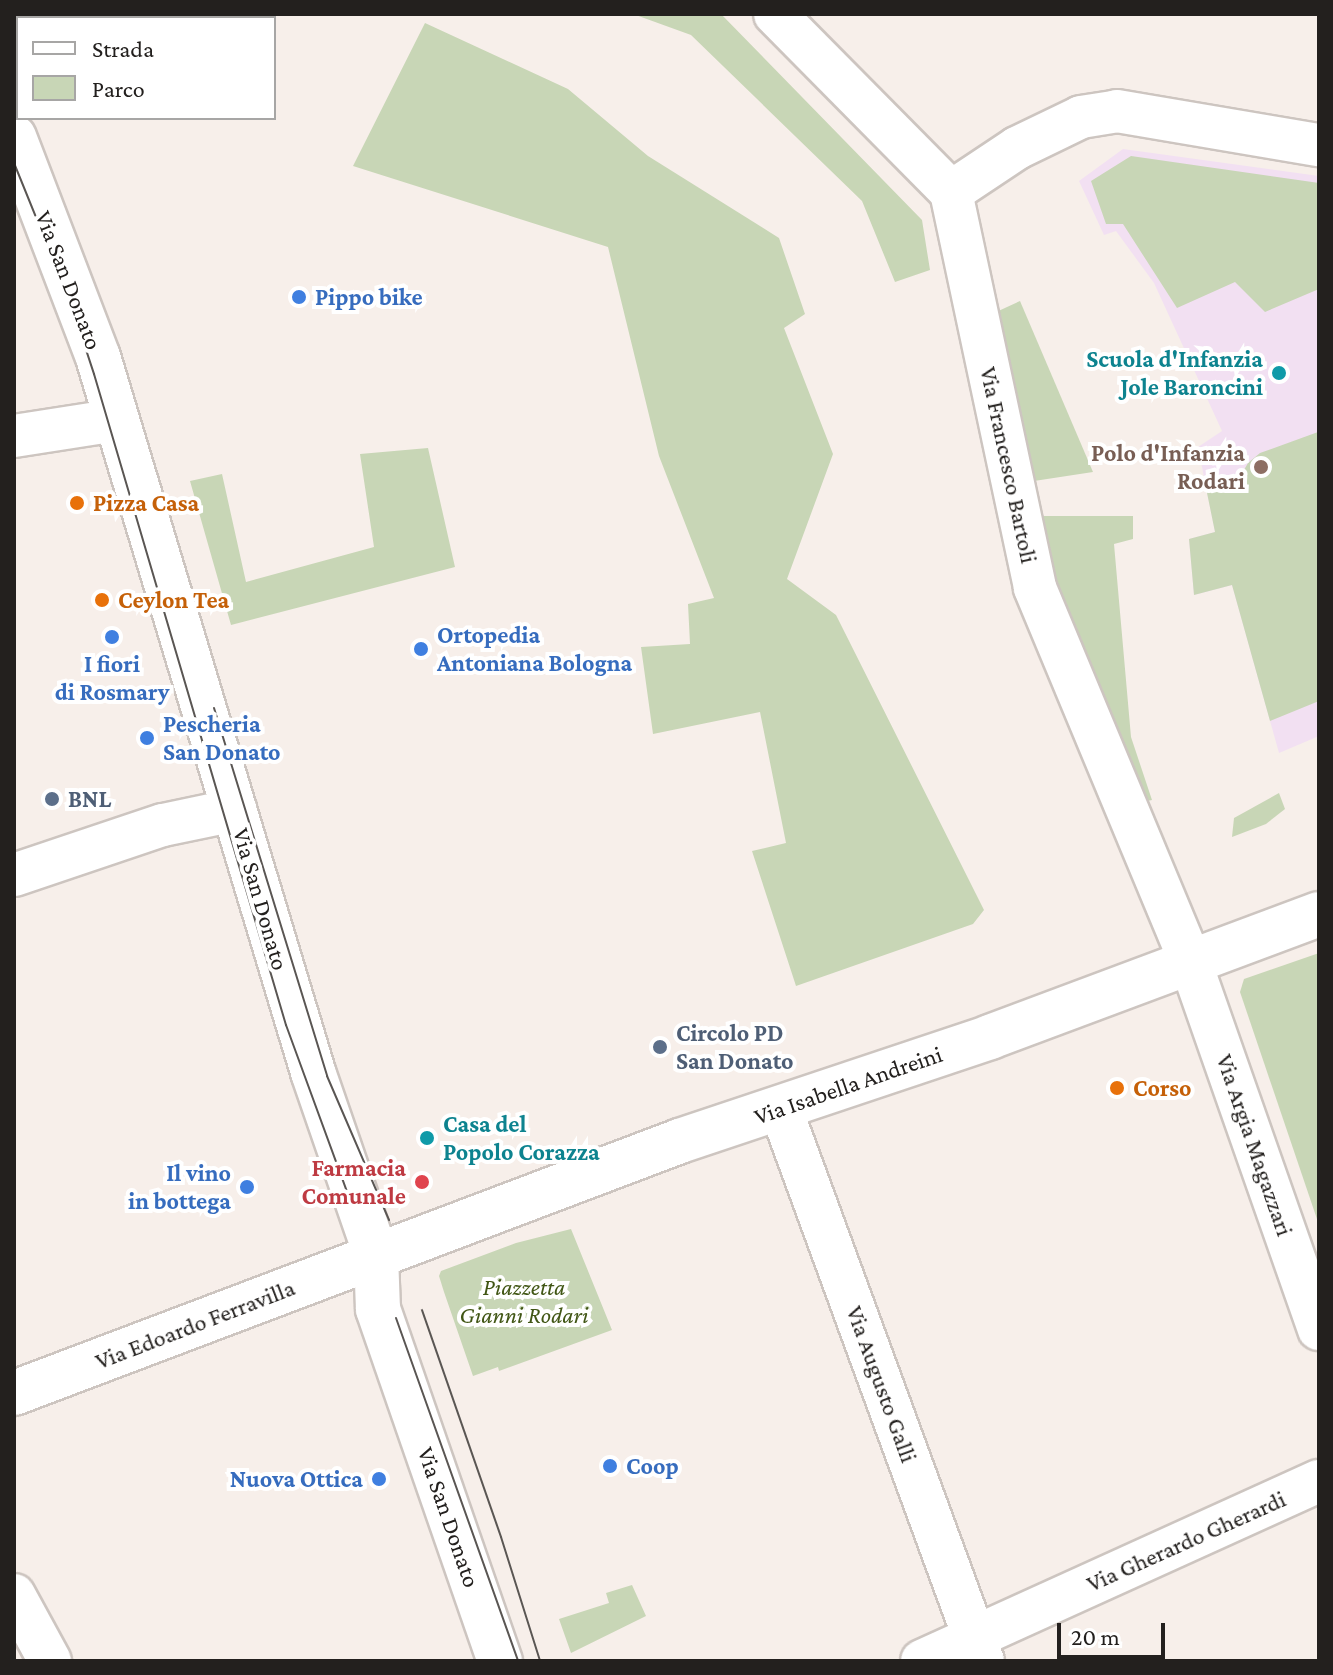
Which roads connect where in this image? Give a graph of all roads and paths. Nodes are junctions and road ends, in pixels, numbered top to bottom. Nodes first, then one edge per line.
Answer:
1 (775, 14) edge
2 (14, 137) edge
3 (1319, 145) edge
4 (951, 192) junction
5 (117, 420) junction
6 (14, 436) edge
7 (235, 810) junction
8 (14, 875) edge
9 (1319, 914) edge
10 (1190, 961) junction
11 (780, 1107) junction
12 (376, 1255) junction
13 (1319, 1329) edge
14 (14, 1393) edge
15 (1319, 1481) edge
16 (14, 1595) edge
17 (979, 1649) edge
18 (489, 1657) edge
19 (50, 1661) edge
20 (922, 1661) edge

1 - 4 street
2 - 5 main road, Via San Donato
3 - 4 street
4 - 10 street, Via Francesco Bartoli
5 - 6 street
5 - 7 main road, Via San Donato
7 - 8 street
7 - 12 main road, Via San Donato
9 - 10 main road, Via Isabella Andreini
10 - 11 main road, Via Isabella Andreini
10 - 13 street, Via Argia Magazzari
11 - 12 main road, Via Isabella Andreini
11 - 17 street, Via Augusto Galli
12 - 14 main road, Via Edoardo Ferravilla
12 - 18 main road, Via San Donato
15 - 17 street, Via Gherardo Gherardi
16 - 19 street
17 - 20 street, Via Gherardo Gherardi

